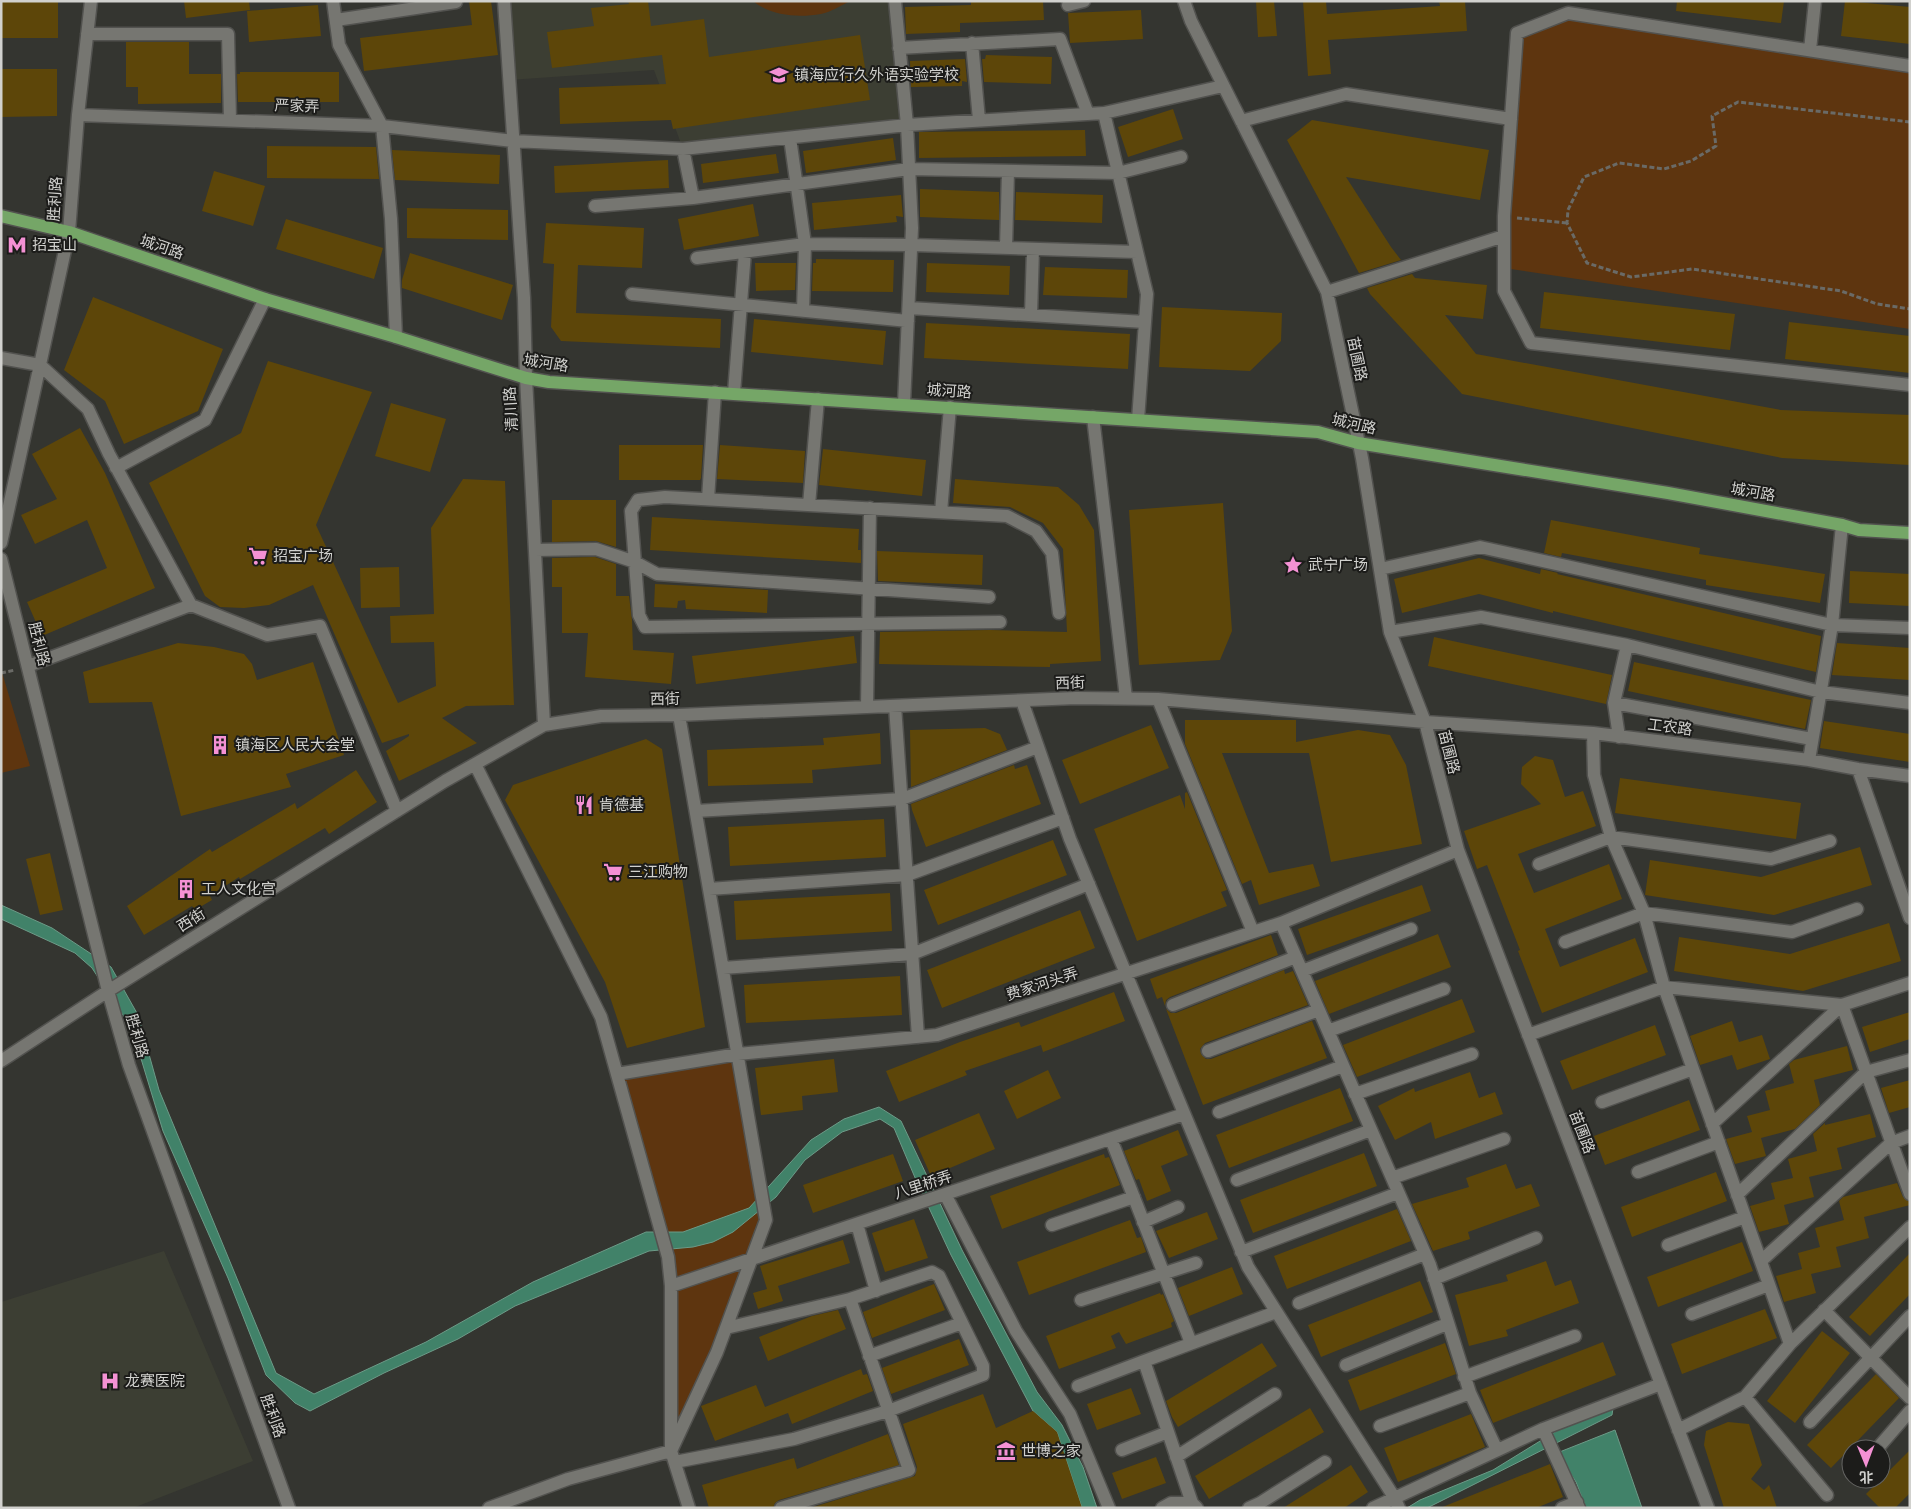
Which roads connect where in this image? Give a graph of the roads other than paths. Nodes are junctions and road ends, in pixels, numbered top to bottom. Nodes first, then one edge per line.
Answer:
1 (91, 1) edge
2 (333, 1) edge
3 (504, 1) edge
4 (895, 1) edge
5 (1084, 1) edge
6 (1184, 1) edge
7 (1816, 1) edge
8 (456, 2) edge
9 (1068, 5) dead end
10 (336, 20) junction
11 (88, 34) junction
12 (972, 43) junction
13 (900, 48) junction
14 (1810, 50) junction
15 (1910, 66) edge
16 (1224, 86) junction
17 (1104, 113) junction
18 (1088, 114) junction
19 (78, 115) junction
20 (1511, 119) junction
21 (230, 120) junction
22 (979, 120) junction
23 (1240, 121) junction
24 (907, 125) junction
25 (382, 126) junction
26 (790, 138) junction
27 (513, 141) junction
28 (683, 150) junction
29 (1181, 157) dead end
30 (909, 169) junction
31 (1008, 171) junction
32 (1118, 173) junction
33 (797, 184) junction
34 (693, 198) junction
35 (595, 206) dead end
36 (1, 216) edge
37 (69, 232) junction
38 (1504, 236) junction
39 (805, 244) junction
40 (912, 245) junction
41 (1006, 248) junction
42 (1032, 249) junction
43 (745, 252) junction
44 (1137, 252) junction
45 (697, 258) dead end
46 (1327, 292) junction
47 (632, 294) dead end
48 (264, 299) junction
49 (741, 305) junction
50 (909, 308) junction
51 (803, 311) junction
52 (1031, 315) junction
53 (908, 321) junction
54 (1145, 322) junction
55 (396, 337) junction
56 (1, 358) edge
57 (40, 364) junction
58 (526, 378) junction
59 (1910, 385) edge
60 (715, 392) junction
61 (734, 393) junction
62 (818, 399) junction
63 (904, 404) junction
64 (950, 408) junction
65 (1093, 417) junction
66 (1138, 420) junction
67 (1358, 443) junction
68 (116, 468) junction
69 (708, 499) junction
70 (809, 505) junction
71 (870, 508) junction
72 (941, 512) junction
73 (1842, 525) junction
74 (1910, 533) edge
75 (1, 543) edge
76 (535, 550) junction
77 (1, 558) edge
78 (635, 562) junction
79 (1380, 569) junction
80 (869, 588) junction
81 (989, 597) dead end
82 (191, 605) junction
83 (1059, 613) dead end
84 (1000, 622) dead end
85 (868, 624) junction
86 (1832, 625) junction
87 (1910, 628) edge
88 (1390, 632) junction
89 (1627, 646) junction
90 (28, 666) junction
91 (1821, 692) junction
92 (1126, 698) junction
93 (1158, 698) junction
94 (1022, 701) junction
95 (1614, 703) junction
96 (1910, 703) edge
97 (895, 706) junction
98 (867, 707) junction
99 (679, 715) junction
100 (1425, 722) junction
101 (544, 725) junction
102 (1593, 733) junction
103 (1619, 737) junction
104 (1812, 739) junction
105 (1038, 747) junction
106 (1809, 760) junction
107 (475, 764) junction
108 (1858, 769) junction
109 (1910, 776) edge
110 (902, 799) junction
111 (397, 811) junction
112 (696, 811) junction
113 (1063, 818) junction
114 (1611, 837) junction
115 (1830, 841) dead end
116 (1458, 850) junction
117 (1539, 864) dead end
118 (907, 875) junction
119 (1089, 884) junction
120 (709, 889) junction
121 (1856, 909) dead end
122 (1644, 913) junction
123 (1910, 918) edge
124 (1281, 923) junction
125 (1411, 929) dead end
126 (1253, 932) junction
127 (1565, 942) dead end
128 (912, 954) junction
129 (1296, 957) junction
130 (723, 968) junction
131 (1302, 971) junction
132 (1126, 974) junction
133 (1910, 983) edge
134 (1664, 987) junction
135 (1444, 988) dead end
136 (108, 992) junction
137 (1173, 1005) dead end
138 (1842, 1005) junction
139 (1319, 1010) junction
140 (1328, 1031) junction
141 (1528, 1035) junction
142 (918, 1037) junction
143 (1208, 1051) dead end
144 (738, 1054) junction
145 (1472, 1054) dead end
146 (1910, 1060) edge
147 (1, 1061) edge
148 (1343, 1066) junction
149 (1693, 1069) junction
150 (1866, 1072) junction
151 (617, 1074) junction
152 (1355, 1094) junction
153 (1602, 1102) dead end
154 (1218, 1112) dead end
155 (1184, 1114) junction
156 (1712, 1124) junction
157 (1371, 1130) junction
158 (1910, 1136) edge
159 (1111, 1139) junction
160 (1504, 1139) dead end
161 (1719, 1142) junction
162 (1891, 1143) junction
163 (1638, 1172) dead end
164 (1392, 1178) junction
165 (1237, 1180) dead end
166 (1398, 1193) junction
167 (945, 1194) junction
168 (1737, 1194) junction
169 (1910, 1194) edge
170 (1134, 1197) junction
171 (1178, 1208) dead end
172 (1745, 1217) junction
173 (1143, 1222) junction
174 (857, 1224) junction
175 (1052, 1225) dead end
176 (1910, 1227) edge
177 (1536, 1238) dead end
178 (1668, 1245) dead end
179 (1241, 1252) junction
180 (1425, 1254) junction
181 (752, 1259) junction
182 (1761, 1261) junction
183 (1196, 1263) dead end
184 (1163, 1274) junction
185 (1434, 1279) junction
186 (1769, 1285) junction
187 (671, 1286) junction
188 (876, 1290) junction
189 (850, 1299) junction
190 (1081, 1300) dead end
191 (1299, 1303) dead end
192 (1824, 1310) junction
193 (1276, 1312) junction
194 (1692, 1314) dead end
195 (1910, 1316) edge
196 (962, 1323) junction
197 (1447, 1324) junction
198 (726, 1328) junction
199 (1575, 1336) dead end
200 (1191, 1343) junction
201 (1790, 1344) junction
202 (869, 1356) junction
203 (1871, 1358) junction
204 (1144, 1361) junction
205 (1346, 1365) dead end
206 (1464, 1377) junction
207 (1661, 1384) junction
208 (1078, 1386) dead end
209 (1470, 1393) junction
210 (1275, 1394) dead end
211 (1745, 1397) junction
212 (1910, 1398) edge
213 (888, 1411) junction
214 (1910, 1411) edge
215 (1810, 1422) dead end
216 (1380, 1426) dead end
217 (1543, 1429) junction
218 (1678, 1430) junction
219 (1168, 1432) junction
220 (1886, 1439) edge
221 (1122, 1450) dead end
222 (1496, 1450) junction
223 (673, 1456) junction
224 (1176, 1457) junction
225 (1325, 1462) dead end
226 (1828, 1495) dead end
227 (1396, 1502) edge
228 (1194, 1505) edge
229 (1578, 1505) edge
230 (1257, 1506) edge
231 (289, 1508) edge
232 (489, 1508) edge
233 (689, 1508) edge
234 (781, 1508) edge
235 (1109, 1508) edge
236 (1162, 1508) edge
237 (1373, 1508) edge
238 (1562, 1508) edge
239 (1708, 1508) edge

1 - 11 street, 胜利路
2 - 10 street
3 - 27 street, 清川路
4 - 13 street
5 - 9 street
6 - 16 street, 苗圃路
7 - 14 street
8 - 10 street
10 - 25 street
11 - 19 street, 胜利路
11 - 21 street
12 - 13 street
12 - 18 street
12 - 22 street
13 - 24 street
14 - 15 street
14 - 20 street
16 - 17 street, 严家弄
16 - 23 street, 苗圃路
17 - 18 street, 严家弄
17 - 32 street
18 - 22 street, 严家弄
19 - 21 street, 严家弄
19 - 37 street, 胜利路
20 - 23 street
20 - 38 street
21 - 25 street, 严家弄
22 - 24 street, 严家弄
23 - 46 street, 苗圃路
24 - 26 street, 严家弄
24 - 30 street
25 - 27 street, 严家弄
25 - 55 street
26 - 28 street, 严家弄
26 - 33 street
27 - 28 street, 严家弄
27 - 58 street, 清川路
28 - 34 street
29 - 32 street
30 - 31 street
30 - 33 street
30 - 40 street
31 - 32 street
31 - 41 street
32 - 44 street
33 - 34 street
33 - 39 street
34 - 35 street
36 - 37 main road, 城河路
37 - 48 main road, 城河路
37 - 57 street, 胜利路
38 - 46 street
38 - 59 street
39 - 40 street
39 - 43 street
39 - 51 street
40 - 41 street
40 - 50 street
41 - 42 street
42 - 44 street
42 - 52 street
43 - 45 street
43 - 49 street
44 - 54 street
46 - 67 street, 苗圃路
47 - 49 street
48 - 55 main road, 城河路
48 - 68 street
49 - 51 street
49 - 61 street
50 - 52 street
50 - 53 street
51 - 53 street
52 - 54 street
53 - 63 street
54 - 66 street
55 - 58 main road, 城河路
56 - 57 street
57 - 68 street
57 - 75 street, 胜利路
58 - 60 main road, 城河路
58 - 76 street, 清川路
60 - 61 main road, 城河路
60 - 69 street
61 - 62 main road, 城河路
62 - 63 main road, 城河路
62 - 70 street
63 - 64 main road, 城河路
64 - 65 main road, 城河路
64 - 72 street
65 - 66 main road, 城河路
65 - 92 street
66 - 67 main road, 城河路
67 - 73 main road, 城河路
67 - 79 street, 苗圃路
68 - 82 street
69 - 70 street
69 - 78 street
70 - 71 street
71 - 72 street
71 - 80 street
72 - 83 street
73 - 74 main road, 城河路
73 - 86 street
76 - 78 street
76 - 101 street, 清川路
77 - 90 street, 胜利路
78 - 80 street
78 - 85 street
79 - 86 street
79 - 88 street, 苗圃路
80 - 81 street
80 - 85 street
82 - 90 street
82 - 111 street
84 - 85 street
85 - 98 street
86 - 87 street
86 - 91 street
88 - 89 street
88 - 100 street, 苗圃路
89 - 91 street
89 - 95 street
90 - 136 street, 胜利路
91 - 96 street
91 - 104 street
92 - 93 street, 西街
92 - 94 street, 西街
93 - 100 street, 西街
93 - 126 street
94 - 97 street, 西街
94 - 105 street
95 - 103 street
95 - 104 street
97 - 98 street, 西街
97 - 110 street
98 - 99 street, 西街
99 - 101 street, 西街
99 - 112 street
100 - 102 street, 工农路
100 - 116 street, 苗圃路
101 - 107 street, 西街
102 - 103 street, 工农路
102 - 114 street
103 - 106 street, 工农路
104 - 106 street
105 - 110 street
105 - 113 street
106 - 108 street, 工农路
107 - 111 street, 西街
107 - 151 street
108 - 109 street, 工农路
108 - 123 street
110 - 112 street
110 - 118 street
111 - 136 street, 西街
112 - 120 street
113 - 118 street
113 - 119 street
114 - 115 street
114 - 117 street
114 - 122 street
116 - 124 street, 费家河头弄
116 - 141 street, 苗圃路
118 - 120 street
118 - 128 street
119 - 128 street
119 - 132 street
120 - 130 street
121 - 122 street
122 - 127 street
122 - 134 street
124 - 126 street, 费家河头弄
124 - 129 street
125 - 131 street
126 - 132 street, 费家河头弄
128 - 130 street
128 - 142 street
129 - 131 street
129 - 137 street
130 - 144 street
131 - 139 street
132 - 142 street, 费家河头弄
132 - 155 street
133 - 138 street
134 - 138 street
134 - 141 street
134 - 149 street
135 - 140 street
136 - 147 street, 西街
136 - 231 street, 胜利路
138 - 150 street
138 - 156 street
139 - 140 street
139 - 143 street
140 - 148 street
141 - 207 street, 苗圃路
142 - 144 street, 费家河头弄
144 - 151 street, 费家河头弄
144 - 181 street
145 - 152 street
146 - 150 street
148 - 152 street
148 - 154 street
149 - 153 street
149 - 156 street
150 - 162 street
150 - 168 street
151 - 187 street
152 - 157 street
155 - 159 street, 八里桥弄
155 - 179 street
156 - 161 street
157 - 164 street
157 - 165 street
158 - 162 street
159 - 167 street, 八里桥弄
159 - 170 street
160 - 164 street
161 - 163 street
161 - 168 street
162 - 169 street
162 - 182 street
164 - 166 street
166 - 179 street
166 - 180 street
167 - 174 street, 八里桥弄
167 - 235 street
168 - 172 street
170 - 173 street
170 - 175 street
171 - 173 street
172 - 178 street
172 - 182 street
173 - 184 street
174 - 181 street, 八里桥弄
174 - 188 street
176 - 192 street
177 - 185 street
179 - 193 street
180 - 185 street
180 - 191 street
181 - 187 street, 八里桥弄
181 - 198 street
182 - 186 street
183 - 184 street
184 - 190 street
184 - 200 street
185 - 197 street
186 - 194 street
186 - 201 street
187 - 223 street
188 - 189 street
188 - 196 street
189 - 198 street
189 - 202 street
192 - 201 street
192 - 203 street
193 - 200 street
193 - 227 street
195 - 203 street
196 - 202 street
196 - 213 street
197 - 205 street
197 - 206 street
198 - 223 street
199 - 206 street
200 - 204 street
201 - 211 street
202 - 213 street
203 - 212 street
203 - 215 street
204 - 208 street
204 - 219 street
206 - 209 street
207 - 217 street
207 - 218 street, 苗圃路
209 - 216 street
209 - 222 street
210 - 224 street
211 - 218 street
211 - 226 street
213 - 223 street
213 - 234 street
214 - 220 street
217 - 222 street
217 - 229 street
218 - 239 street, 苗圃路
219 - 221 street
219 - 224 street
222 - 227 street
223 - 232 street
223 - 233 street
224 - 228 street
225 - 230 street
227 - 237 street
228 - 236 street
229 - 238 street

